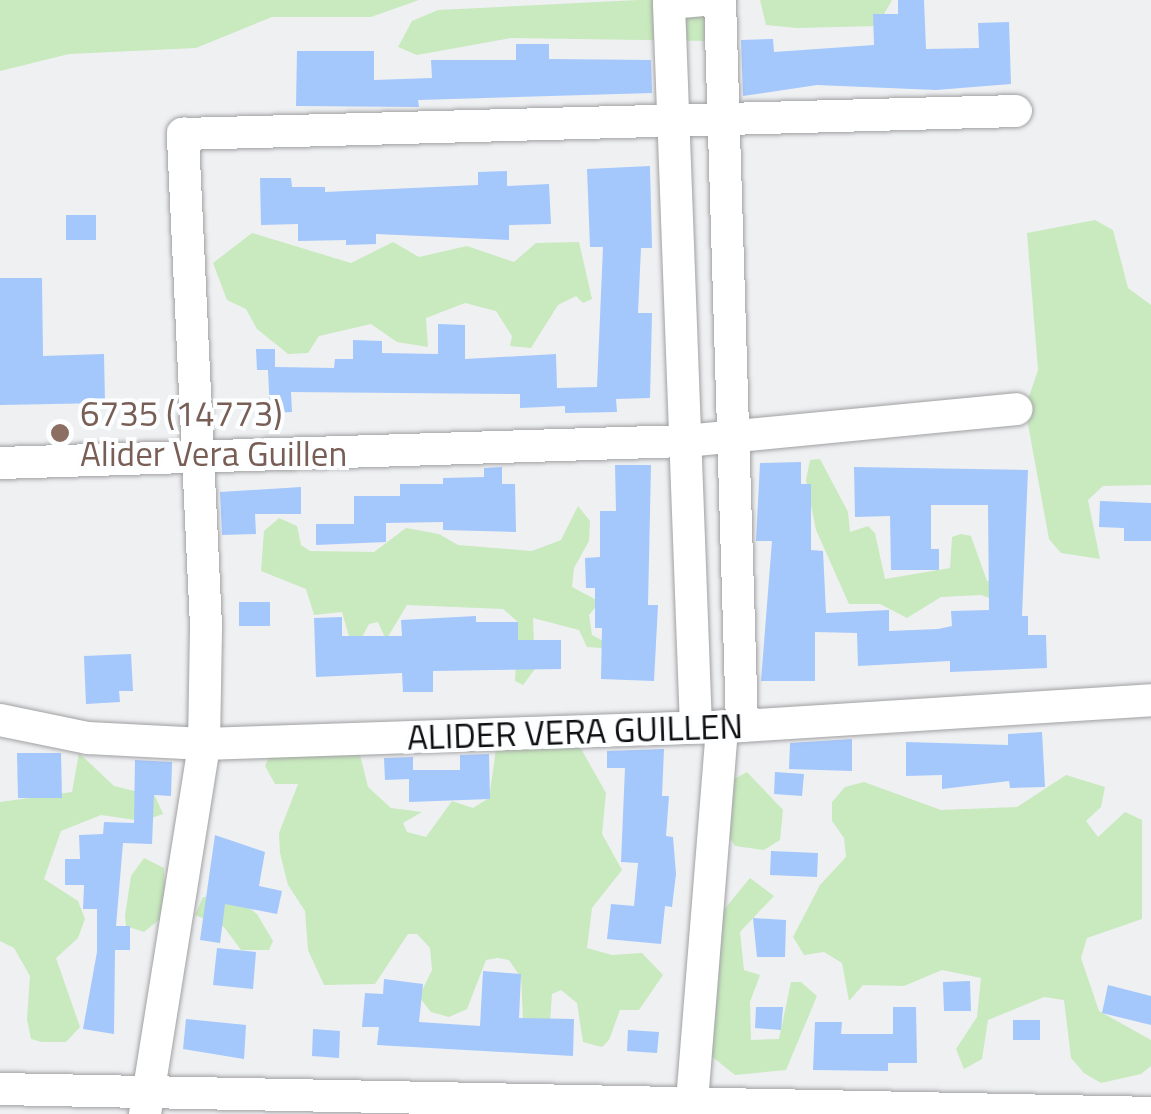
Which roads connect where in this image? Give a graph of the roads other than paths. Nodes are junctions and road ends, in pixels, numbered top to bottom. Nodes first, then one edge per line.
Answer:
1 (720, 0) edge
2 (690, 1) edge
3 (1016, 111) dead end
4 (724, 119) junction
5 (674, 122) junction
6 (1016, 409) dead end
7 (736, 438) junction
8 (686, 441) junction
9 (198, 460) junction
10 (0, 462) edge
11 (1151, 700) edge
12 (0, 720) edge
13 (720, 726) junction
14 (204, 744) junction
15 (0, 1090) edge
16 (147, 1101) edge
17 (692, 1110) edge
18 (1151, 1113) edge

1 - 4 street
2 - 5 street
3 - 4 street
4 - 5 street
4 - 7 street
5 - 8 street
5 - 9 street
6 - 7 street
7 - 8 street
7 - 13 street
8 - 9 street
8 - 13 street
9 - 10 street
9 - 14 street
11 - 13 street, ALIDER VERA GUILLEN
12 - 14 street, ALIDER VERA GUILLEN
13 - 14 street, ALIDER VERA GUILLEN
13 - 17 street
14 - 16 street
15 - 16 street
16 - 17 street
17 - 18 street

